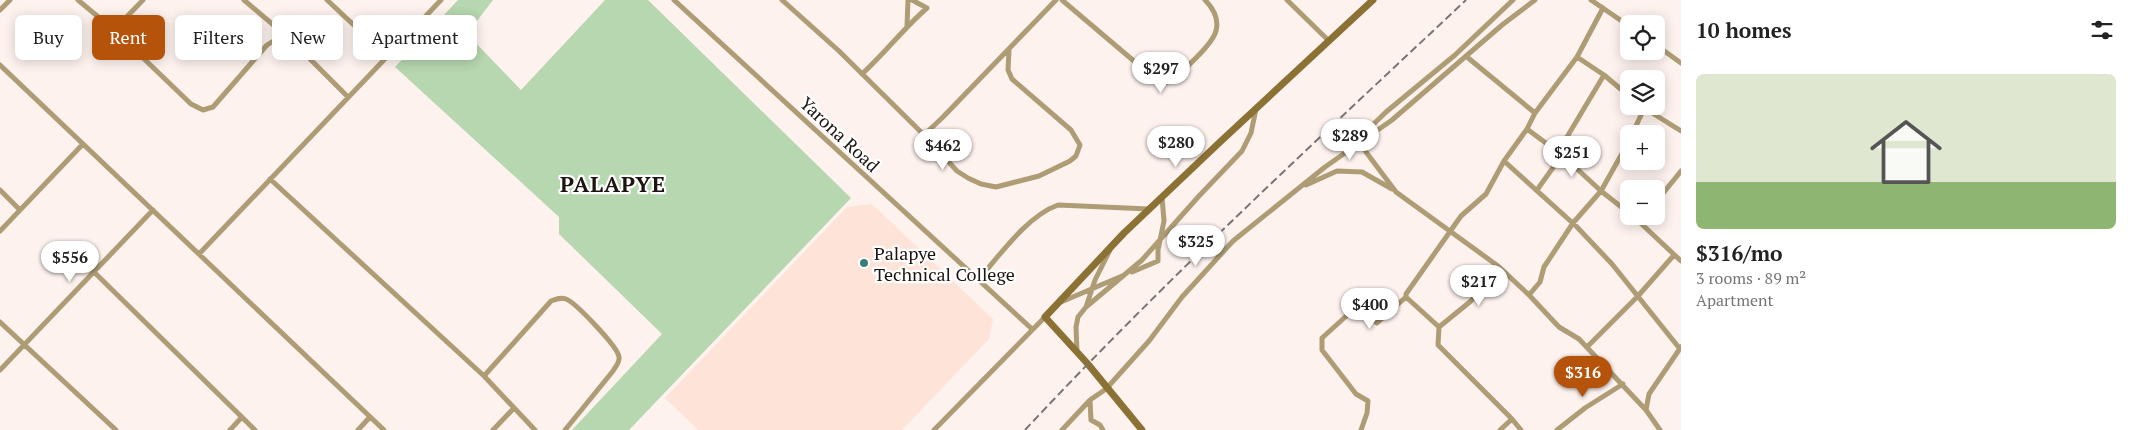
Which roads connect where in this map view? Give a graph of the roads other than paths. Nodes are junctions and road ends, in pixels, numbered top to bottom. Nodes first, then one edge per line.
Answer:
1 (10, 0) edge
2 (78, 0) edge
3 (143, 0) edge
4 (244, 0) edge
5 (327, 0) edge
6 (441, 0) edge
7 (674, 0) edge
8 (782, 0) edge
9 (910, 0) edge
10 (1056, 0) edge
11 (1062, 0) edge
12 (1205, 0) edge
13 (1287, 0) edge
14 (1373, 0) edge
15 (1513, 0) edge
16 (1535, 0) edge
17 (1591, 0) edge
18 (1603, 8) junction
19 (0, 10) edge
20 (96, 15) edge
21 (128, 15) edge
22 (427, 15) edge
23 (1620, 20) edge
24 (272, 23) edge
25 (353, 24) edge
26 (906, 26) junction
27 (1329, 41) junction
28 (272, 42) edge
29 (1009, 50) junction
30 (1665, 51) edge
31 (1467, 57) junction
32 (1577, 57) junction
33 (145, 60) edge
34 (312, 60) edge
35 (383, 60) edge
36 (1681, 63) edge
37 (0, 64) edge
38 (862, 74) junction
39 (1604, 75) junction
40 (1620, 88) edge
41 (348, 97) junction
42 (1256, 108) junction
43 (1535, 113) junction
44 (1655, 115) edge
45 (1527, 129) junction
46 (1681, 131) edge
47 (924, 135) junction
48 (1363, 140) junction
49 (83, 144) junction
50 (1349, 149) junction
51 (1560, 153) junction
52 (1620, 157) edge
53 (1504, 161) junction
54 (1681, 171) edge
55 (270, 179) junction
56 (1299, 187) junction
57 (0, 190) edge
58 (1537, 190) junction
59 (1601, 191) junction
60 (1665, 191) edge
61 (1396, 192) junction
62 (1162, 198) junction
63 (1620, 206) edge
64 (1149, 209) junction
65 (20, 210) junction
66 (153, 210) junction
67 (1573, 223) junction
68 (1643, 225) edge
69 (0, 231) edge
70 (1450, 232) junction
71 (1160, 238) junction
72 (1112, 246) junction
73 (199, 254) junction
74 (1674, 255) junction
75 (1681, 261) edge
76 (1498, 266) junction
77 (94, 272) junction
78 (1126, 274) junction
79 (978, 280) junction
80 (1092, 288) junction
81 (1529, 295) junction
82 (1638, 296) junction
83 (1406, 297) junction
84 (1059, 302) junction
85 (1086, 307) junction
86 (1045, 317) junction
87 (0, 322) edge
88 (1439, 326) junction
89 (1032, 329) junction
90 (25, 344) junction
91 (1587, 347) junction
92 (1680, 348) edge
93 (1077, 352) junction
94 (0, 370) edge
95 (484, 376) junction
96 (1623, 384) junction
97 (1106, 388) junction
98 (1090, 400) junction
99 (514, 408) junction
100 (1646, 410) junction
101 (242, 417) junction
102 (370, 417) junction
103 (1512, 419) junction
104 (116, 430) edge
105 (230, 430) edge
106 (255, 430) edge
107 (358, 430) edge
108 (384, 430) edge
109 (493, 430) edge
110 (535, 430) edge
111 (565, 430) edge
112 (934, 430) edge
113 (1062, 430) edge
114 (1103, 430) edge
115 (1142, 430) edge
116 (1361, 430) edge
117 (1500, 430) edge
118 (1522, 430) edge
119 (1557, 430) edge
120 (1660, 430) edge

1 - 19 street
2 - 20 street
3 - 21 street
4 - 24 street
5 - 25 street
6 - 22 street
7 - 79 street, Yarona Road
8 - 38 street
9 - 26 street
9 - 26 street
10 - 29 street
11 - 12 street
13 - 27 street
14 - 27 street
15 - 50 street
16 - 31 street
17 - 18 street
18 - 23 street
18 - 32 street
26 - 38 street
27 - 42 street
28 - 33 street
29 - 47 street
29 - 47 street
30 - 36 street
31 - 43 street
31 - 48 street
32 - 39 street
32 - 43 street
34 - 41 street
35 - 41 street
37 - 49 street
38 - 47 street
39 - 40 street
39 - 51 street
41 - 55 street
42 - 62 street
42 - 71 street
43 - 45 street
44 - 46 street
45 - 51 street
45 - 53 street
48 - 50 street
48 - 61 street
49 - 65 street
49 - 66 street
50 - 56 street
51 - 58 street
51 - 59 street
52 - 59 street
53 - 58 street
53 - 70 street
54 - 60 street
55 - 73 street
55 - 95 street
56 - 61 street
56 - 97 street
57 - 65 street
58 - 67 street
59 - 63 street
59 - 67 street
61 - 70 street
62 - 64 street
62 - 71 street
64 - 72 street
64 - 79 street
65 - 69 street
66 - 73 street
66 - 77 street
67 - 81 street
67 - 82 street
68 - 74 street
70 - 76 street
70 - 83 street
71 - 78 street
71 - 78 street
72 - 80 street
72 - 84 street
73 - 102 street
74 - 75 street
74 - 82 street
76 - 81 street
76 - 88 street
77 - 90 street
77 - 101 street
78 - 80 street
78 - 85 street
79 - 89 street, Yarona Road
80 - 84 street
80 - 85 street
81 - 91 street
82 - 91 street
82 - 92 street
83 - 88 street
83 - 116 street
84 - 86 street
85 - 93 street
86 - 89 street
86 - 93 street
87 - 90 street
88 - 103 street
89 - 112 street
90 - 94 street
90 - 104 street
91 - 96 street
92 - 100 street
93 - 97 street
95 - 99 street
95 - 111 street
96 - 100 street
96 - 119 street
97 - 98 street
97 - 115 street
98 - 113 street
98 - 114 street
99 - 109 street
99 - 110 street
100 - 120 street
101 - 105 street
101 - 106 street
102 - 107 street
102 - 108 street
103 - 117 street
103 - 118 street

